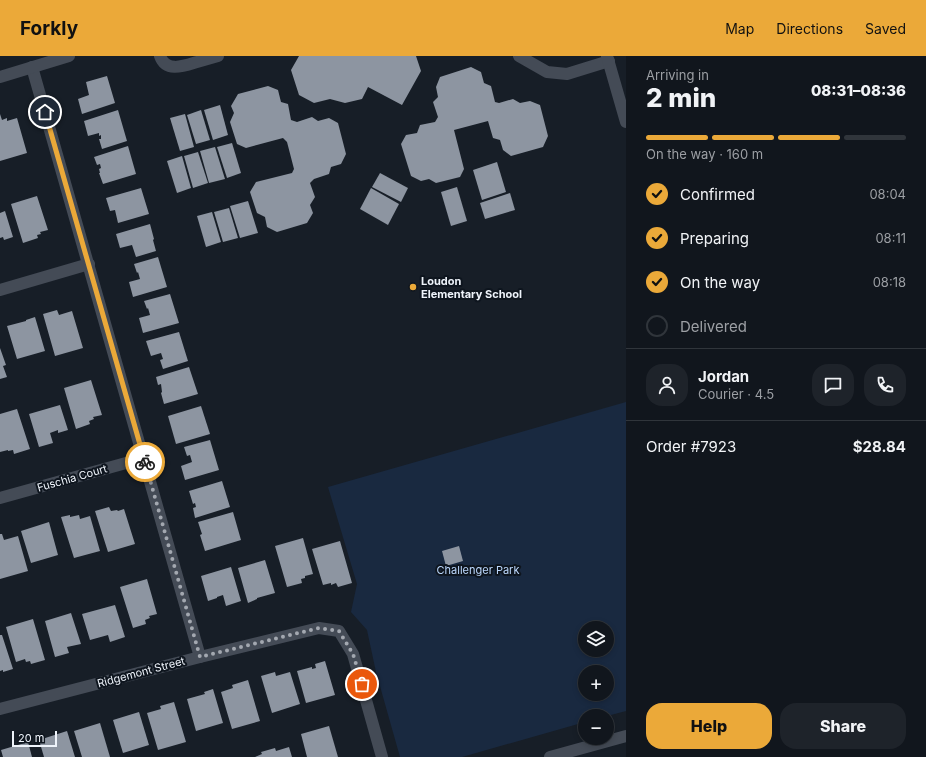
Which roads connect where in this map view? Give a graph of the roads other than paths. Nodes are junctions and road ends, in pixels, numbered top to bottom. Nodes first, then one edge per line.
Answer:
1 (69, 56) edge
2 (160, 56) edge
3 (218, 56) edge
4 (519, 56) edge
5 (608, 59) edge
6 (32, 67) junction
7 (0, 77) edge
8 (626, 122) edge
9 (89, 264) junction
10 (0, 290) edge
11 (144, 458) junction
12 (0, 498) edge
13 (200, 657) junction
14 (0, 710) edge
15 (626, 736) edge
16 (382, 757) edge
17 (550, 757) edge

1 - 6 street
2 - 3 street
4 - 5 street
5 - 8 street
6 - 7 street
6 - 9 street
9 - 10 street
9 - 11 street
11 - 12 street, Fuschia Court
11 - 13 street
13 - 14 street, Ridgemont Street
13 - 16 street, Ridgemont Street
15 - 17 street

